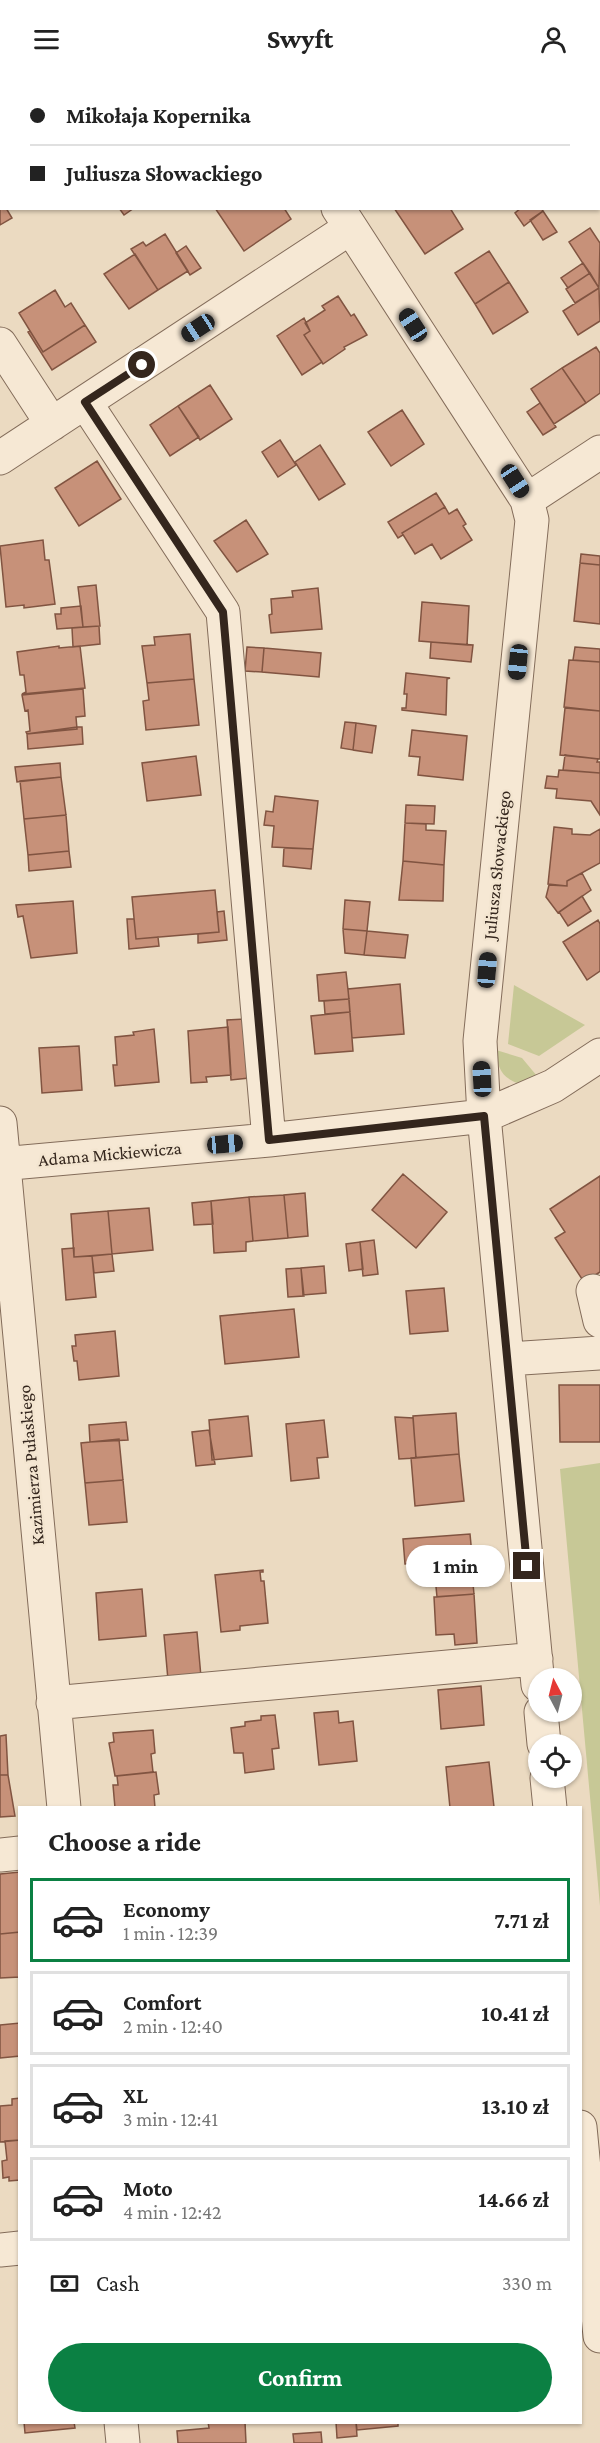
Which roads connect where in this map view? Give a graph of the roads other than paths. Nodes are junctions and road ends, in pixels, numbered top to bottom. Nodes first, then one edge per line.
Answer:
1 (344, 218) edge
2 (0, 344) edge
3 (85, 402) junction
4 (52, 424) junction
5 (600, 453) edge
6 (0, 458) edge
7 (527, 500) junction
8 (600, 1055) edge
9 (484, 1116) junction
10 (0, 1123) edge
11 (269, 1140) junction
12 (2, 1164) edge
13 (600, 1353) edge
14 (507, 1359) junction
15 (537, 1668) edge
16 (528, 1673) edge
17 (53, 1703) junction
18 (548, 1788) edge
19 (64, 1806) edge
20 (550, 1806) edge
21 (18, 1853) edge
22 (0, 1855) edge
23 (588, 2144) edge
24 (584, 2191) edge
25 (18, 2248) edge
26 (0, 2250) edge
27 (600, 2336) edge
28 (121, 2424) edge
29 (123, 2443) edge

1 - 3 street
1 - 7 street, Juliusza Słowackiego
2 - 4 street
3 - 4 street
3 - 11 street
4 - 6 street
5 - 7 street
7 - 9 street, Juliusza Słowackiego
8 - 9 street, Adama Mickiewicza
9 - 11 street, Adama Mickiewicza
9 - 14 street, Juliusza Słowackiego
10 - 12 street, Kazimierza Pułaskiego
11 - 12 street, Adama Mickiewicza
12 - 17 street, Kazimierza Pułaskiego
13 - 14 street
14 - 15 street, Juliusza Słowackiego
16 - 17 street
17 - 19 street, Kazimierza Pułaskiego
18 - 20 street
21 - 22 street
23 - 24 street
24 - 27 street
25 - 26 street
28 - 29 street

